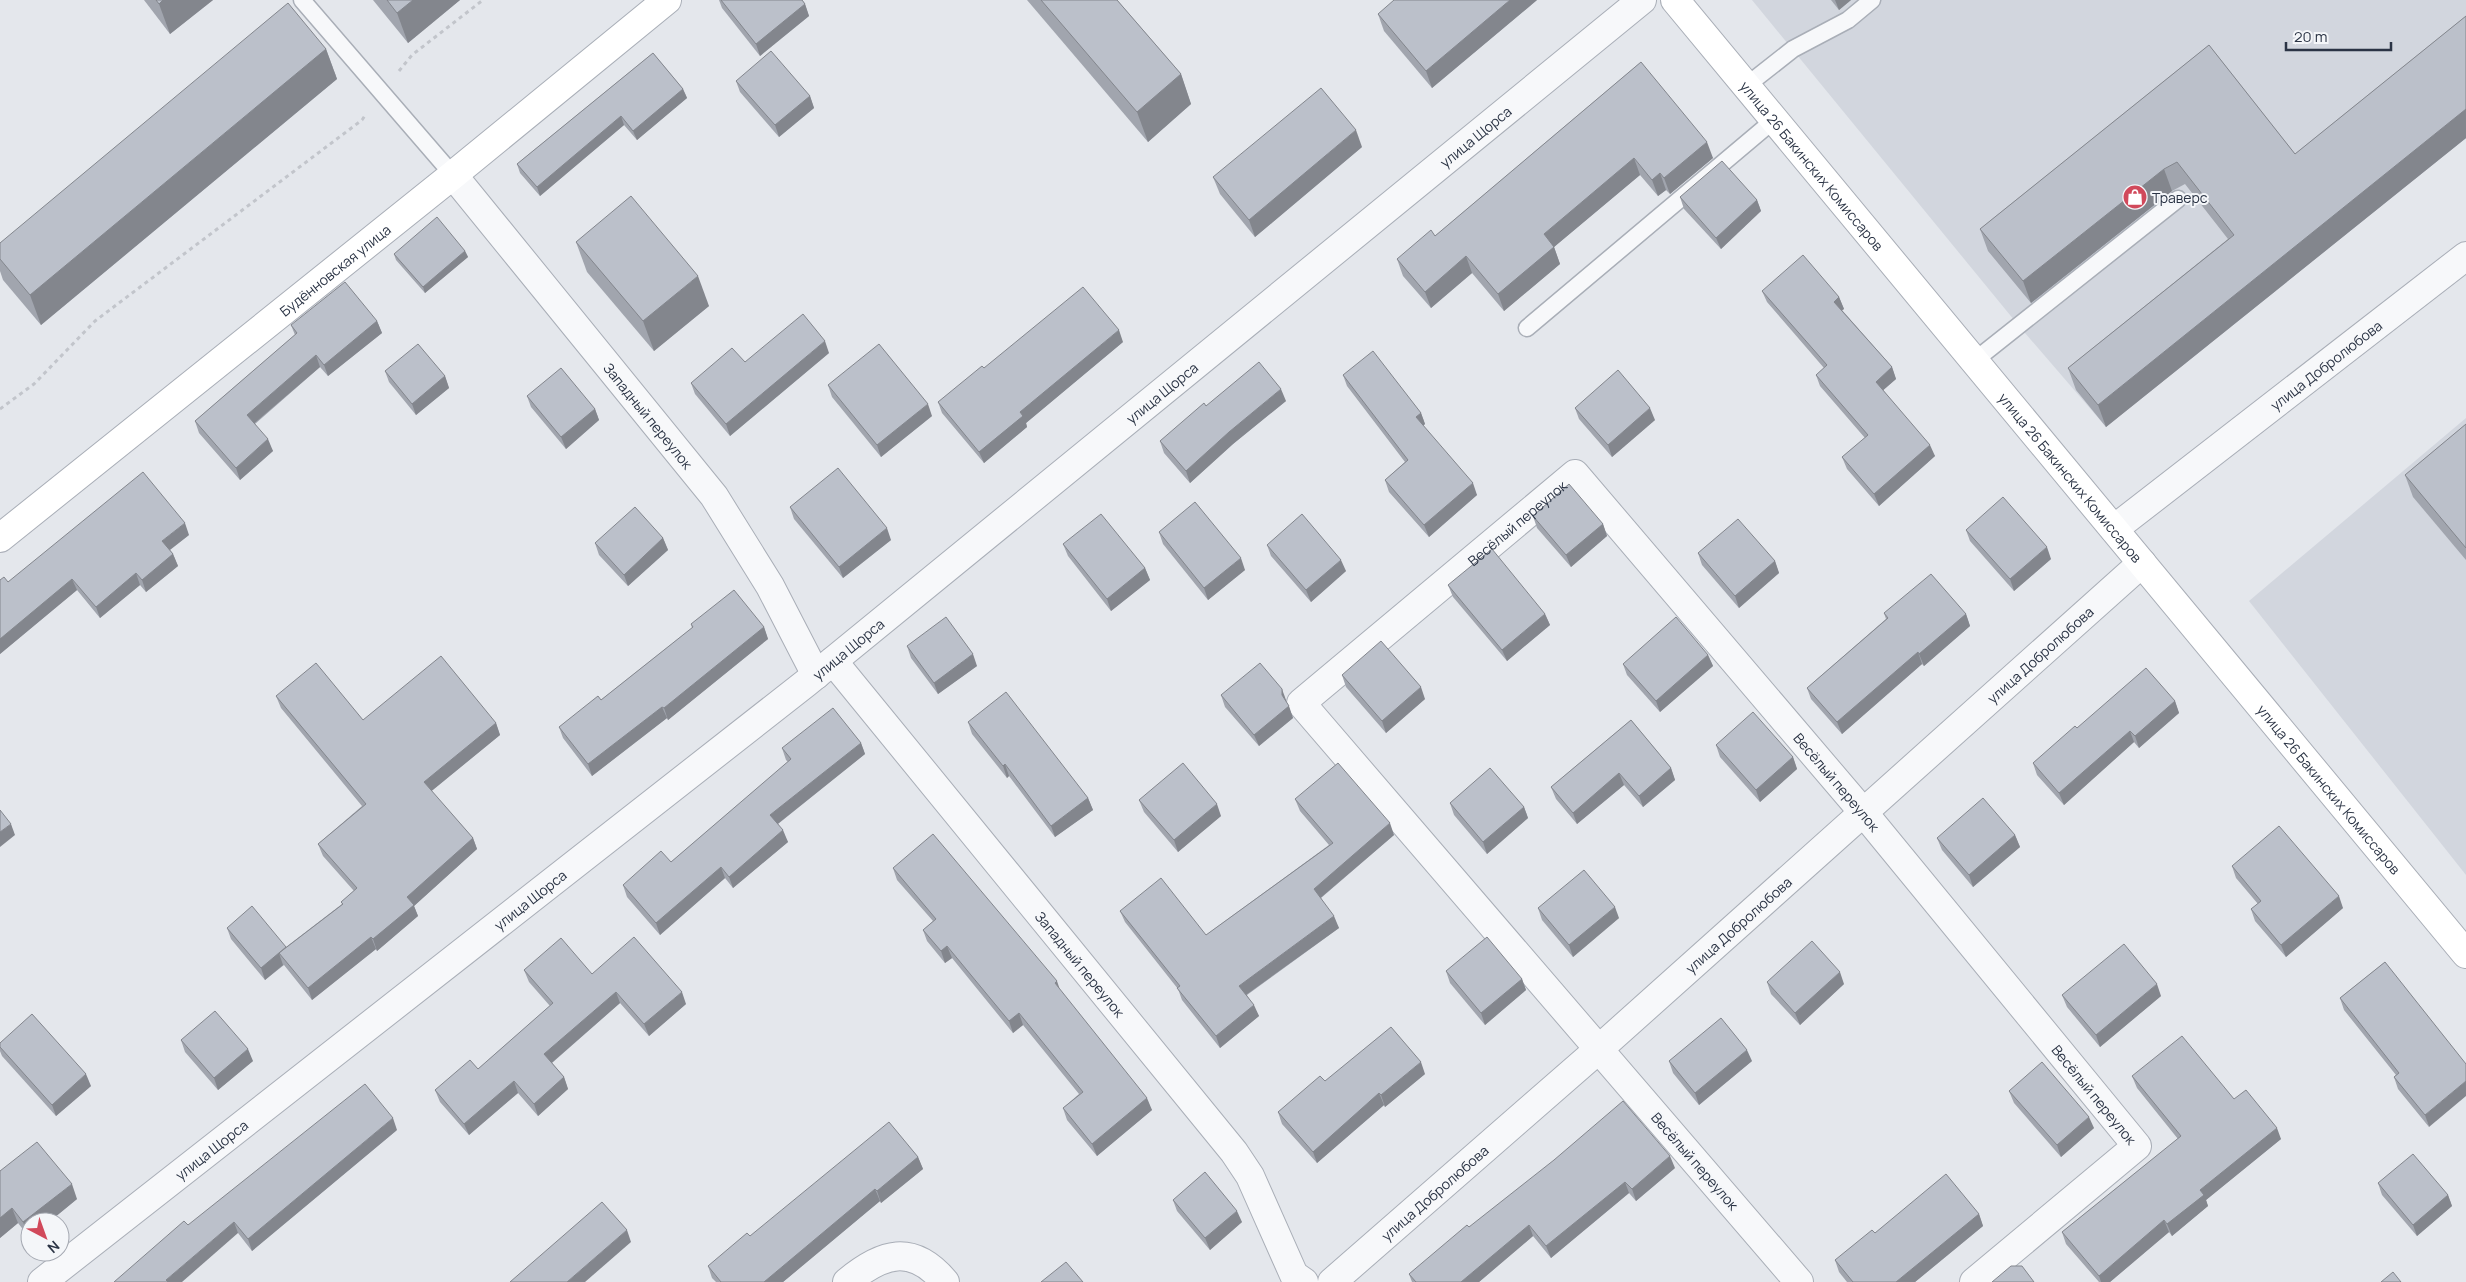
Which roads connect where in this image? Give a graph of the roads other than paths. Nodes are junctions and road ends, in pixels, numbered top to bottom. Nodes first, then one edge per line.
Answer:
1 (302, 0) edge
2 (667, 0) edge
3 (1642, 0) edge
4 (1675, 0) edge
5 (1872, 0) edge
6 (1746, 86) junction
7 (1774, 120) junction
8 (453, 175) junction
9 (2178, 199) dead end
10 (2466, 256) edge
11 (1527, 328) dead end
12 (1974, 361) junction
13 (2114, 529) junction
14 (0, 538) edge
15 (2142, 563) junction
16 (824, 668) junction
17 (1863, 812) junction
18 (2466, 954) edge
19 (1599, 1049) junction
20 (1293, 1280) edge
21 (42, 1282) edge
22 (847, 1282) edge
23 (945, 1282) edge
24 (1332, 1282) edge
25 (1799, 1282) edge
26 (1974, 1282) edge

1 - 8 lane
2 - 8 street, Будённовская улица
3 - 16 street, улица Щорса
4 - 6 street, улица 26 Бакинских Комиссаров
5 - 6 lane
6 - 7 street, улица 26 Бакинских Комиссаров
7 - 11 lane
7 - 12 street, улица 26 Бакинских Комиссаров
8 - 14 street, Будённовская улица
8 - 16 street, Западный переулок
9 - 12 lane
10 - 13 street, улица Добролюбова
12 - 13 street, улица 26 Бакинских Комиссаров
13 - 15 street, улица 26 Бакинских Комиссаров
15 - 17 street, улица Добролюбова
15 - 18 street, улица 26 Бакинских Комиссаров
16 - 20 street, Западный переулок
16 - 21 street, улица Щорса
17 - 19 street, улица Добролюбова
17 - 19 street, Весёлый переулок
17 - 26 street, Весёлый переулок
19 - 24 street, улица Добролюбова
19 - 25 street, Весёлый переулок
22 - 23 street

